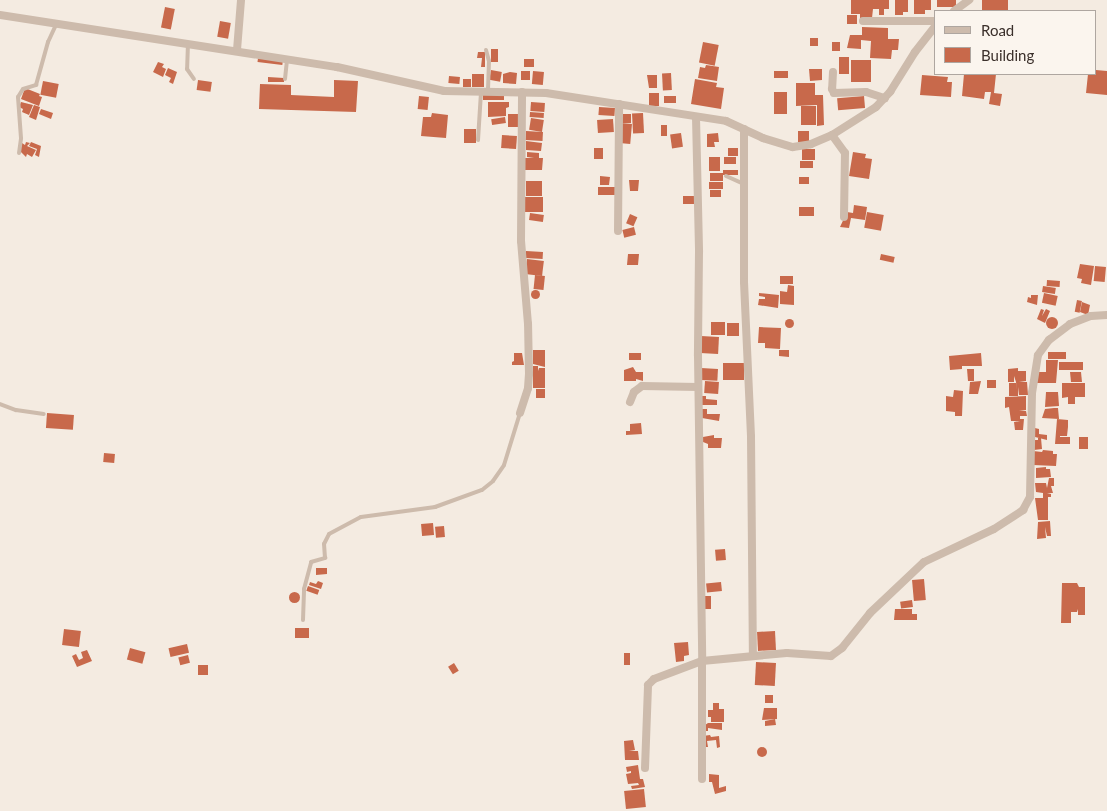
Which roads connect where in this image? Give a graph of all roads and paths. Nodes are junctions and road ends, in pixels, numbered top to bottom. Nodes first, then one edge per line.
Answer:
1 (241, 0) edge
2 (969, 0) edge
3 (955, 10) edge
4 (0, 15) edge
5 (863, 21) dead end
6 (934, 21) edge
7 (57, 23) junction
8 (934, 28) edge
9 (188, 43) junction
10 (237, 50) junction
11 (486, 50) dead end
12 (287, 59) junction
13 (833, 72) dead end
14 (194, 78) dead end
15 (286, 79) dead end
16 (484, 92) junction
17 (522, 92) junction
18 (885, 98) junction
19 (619, 104) junction
20 (696, 117) junction
21 (744, 129) junction
22 (832, 135) junction
23 (478, 140) dead end
24 (19, 153) dead end
25 (726, 176) dead end
26 (744, 184) junction
27 (844, 217) dead end
28 (618, 231) dead end
29 (1107, 314) edge
30 (698, 386) junction
31 (630, 402) dead end
32 (0, 404) edge
33 (520, 413) joint
34 (44, 414) dead end
35 (303, 620) dead end
36 (753, 656) junction
37 (702, 661) junction
38 (644, 768) dead end
39 (702, 779) dead end

1 - 10 street
2 - 3 street
4 - 7 street
5 - 6 street
7 - 9 street
7 - 24 lane
8 - 18 street
9 - 10 street
9 - 14 lane
10 - 12 street
11 - 16 lane
12 - 15 lane
12 - 16 street
13 - 18 street
16 - 17 street
16 - 23 lane
17 - 19 street
17 - 33 street
18 - 22 street
19 - 20 street
19 - 28 street
20 - 21 street
20 - 30 street
21 - 22 street
21 - 26 street
22 - 27 street
25 - 26 lane
26 - 36 street
29 - 36 street
30 - 31 street
30 - 37 street
32 - 34 lane
33 - 35 lane
36 - 37 street
37 - 38 street
37 - 39 street

